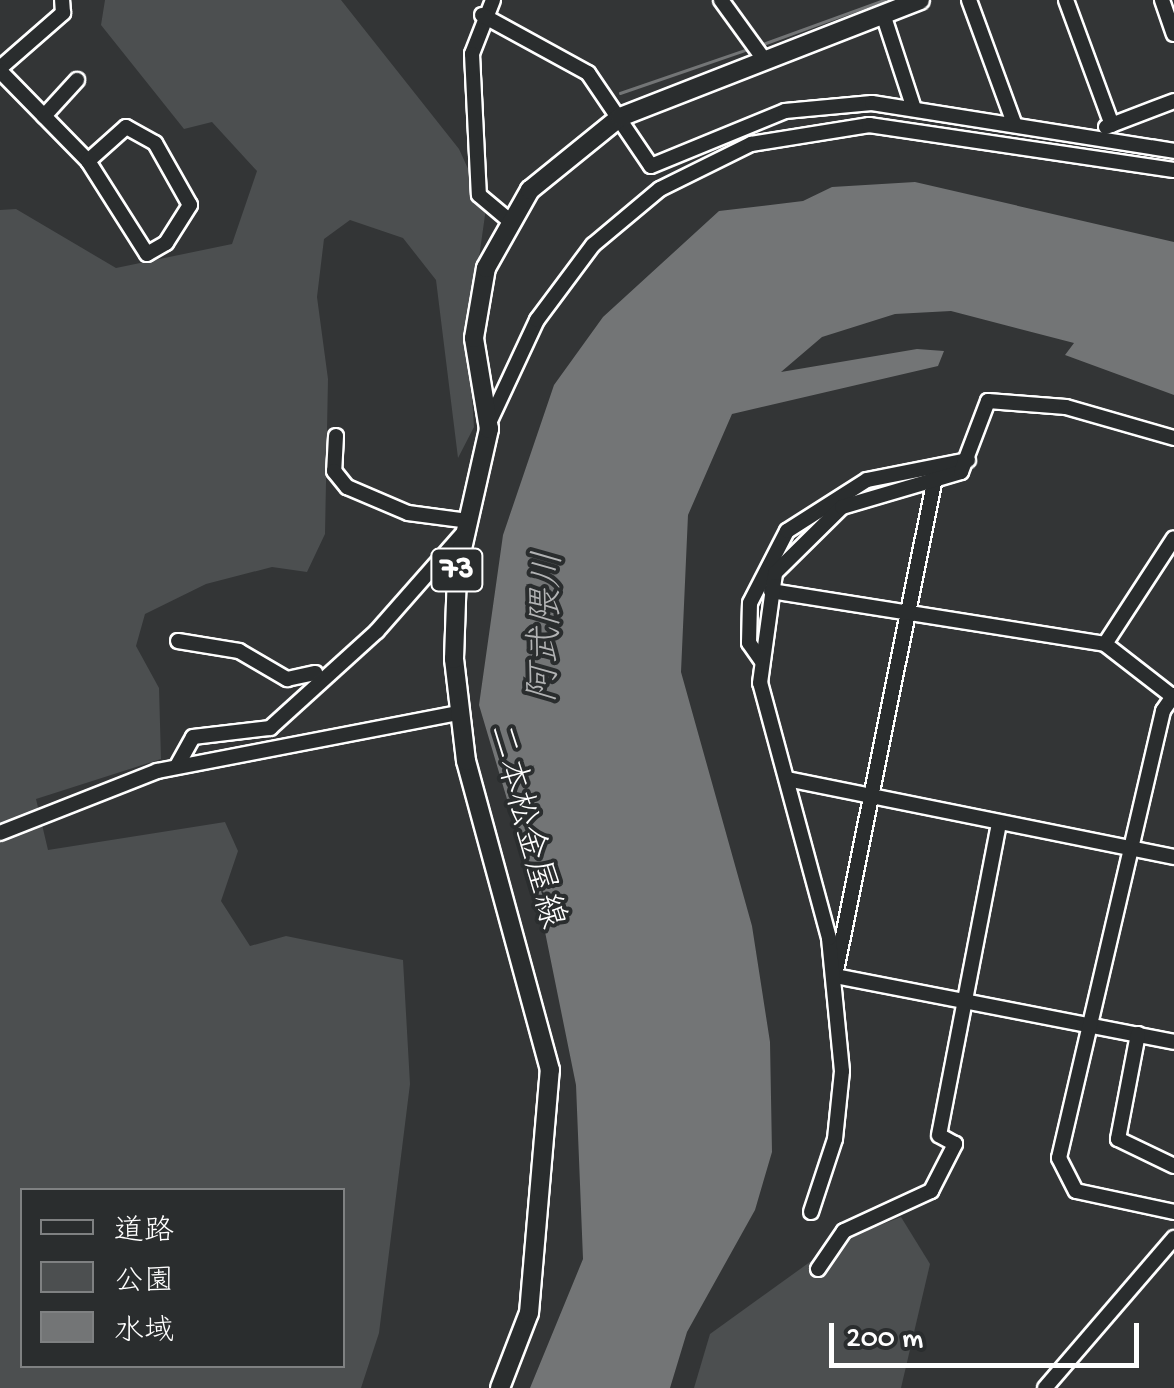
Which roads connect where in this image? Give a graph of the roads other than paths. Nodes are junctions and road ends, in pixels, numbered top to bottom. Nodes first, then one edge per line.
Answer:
1 (62, 0) edge
2 (493, 0) edge
3 (721, 0) edge
4 (920, 0) edge
5 (969, 0) edge
6 (1066, 0) edge
7 (1162, 0) edge
8 (882, 14) junction
9 (482, 15) junction
10 (1174, 34) edge
11 (758, 52) junction
12 (0, 70) edge
13 (77, 80) dead end
14 (1174, 101) edge
15 (913, 106) junction
16 (44, 116) junction
17 (620, 116) junction
18 (1014, 124) junction
19 (1112, 125) junction
20 (1086, 134) junction
21 (1174, 151) edge
22 (88, 161) junction
23 (1174, 170) edge
24 (508, 220) junction
25 (488, 425) junction
26 (336, 436) dead end
27 (1174, 438) edge
28 (968, 460) junction
29 (934, 482) junction
30 (468, 525) junction
31 (1174, 538) edge
32 (772, 591) junction
33 (909, 612) junction
34 (178, 641) dead end
35 (1105, 644) junction
36 (761, 660) junction
37 (329, 667) junction
38 (1173, 696) edge
39 (459, 713) junction
40 (177, 766) junction
41 (787, 779) junction
42 (870, 796) junction
43 (999, 823) junction
44 (0, 832) edge
45 (1134, 850) junction
46 (1174, 857) edge
47 (835, 976) junction
48 (968, 999) junction
49 (1090, 1024) junction
50 (1138, 1034) junction
51 (1172, 1038) edge
52 (1174, 1166) edge
53 (811, 1212) dead end
54 (1174, 1212) edge
55 (1174, 1238) edge
56 (818, 1269) dead end
57 (500, 1388) edge
58 (1044, 1388) edge

1 - 12 street
2 - 9 street
3 - 11 street
4 - 8 main road, 二本松金屋線 / 73
5 - 18 street
6 - 19 street
7 - 10 street
8 - 11 main road, 二本松金屋線 / 73
8 - 15 street
9 - 17 street
9 - 24 street
11 - 17 main road, 二本松金屋線 / 73
12 - 16 street
13 - 16 street
14 - 19 street
15 - 17 street
15 - 18 street
16 - 22 street
17 - 24 main road, 二本松金屋線 / 73
18 - 20 street
19 - 20 street
20 - 21 street
22 - 22 street
23 - 25 street
24 - 25 main road, 二本松金屋線 / 73
25 - 30 main road, 二本松金屋線 / 73
26 - 30 street
27 - 28 street
28 - 29 street
28 - 36 street
29 - 32 street
29 - 33 street
30 - 37 street
30 - 39 main road, 二本松金屋線 / 73
31 - 35 street
32 - 33 street
32 - 36 street
33 - 35 street
33 - 42 street
34 - 37 street
35 - 38 street
36 - 41 street
37 - 40 street
38 - 45 street
39 - 40 street
39 - 57 main road, 二本松金屋線 / 73
40 - 44 street
41 - 42 street
41 - 47 street
42 - 43 street
42 - 47 street
43 - 45 street
43 - 48 street
45 - 46 street
45 - 49 street
47 - 48 street
47 - 53 street
48 - 49 street
48 - 56 street
49 - 50 street
49 - 54 street
50 - 51 street
50 - 52 street
55 - 58 street

